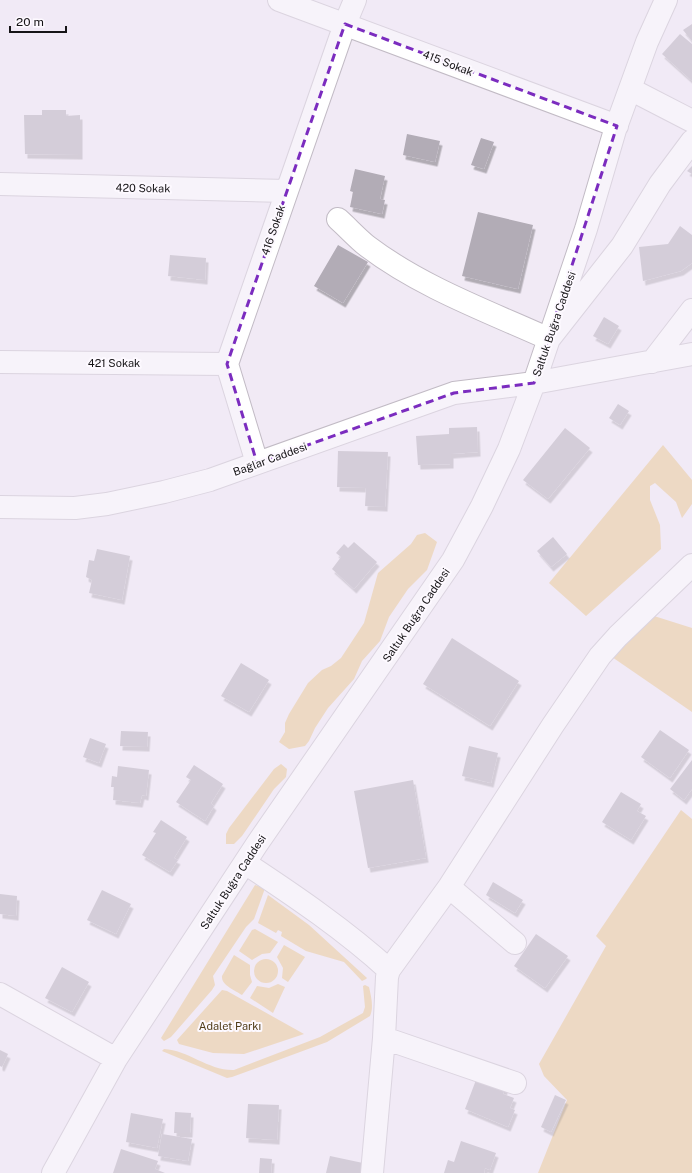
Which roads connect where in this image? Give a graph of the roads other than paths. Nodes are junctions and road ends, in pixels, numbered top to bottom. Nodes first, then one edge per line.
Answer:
1 (279, 0) edge
2 (355, 0) edge
3 (666, 0) edge
4 (345, 24) junction
5 (630, 89) junction
6 (692, 121) edge
7 (617, 126) junction
8 (692, 140) edge
9 (0, 184) edge
10 (287, 191) junction
11 (338, 219) dead end
12 (692, 310) edge
13 (549, 339) junction
14 (692, 354) edge
15 (0, 362) edge
16 (652, 362) junction
17 (228, 364) junction
18 (534, 383) junction
19 (258, 463) junction
20 (0, 507) edge
21 (692, 565) edge
22 (245, 863) junction
23 (449, 887) junction
24 (515, 942) dead end
25 (389, 970) junction
26 (0, 994) edge
27 (384, 1038) junction
28 (116, 1059) junction
29 (515, 1084) dead end
30 (52, 1173) edge
31 (372, 1173) edge

1 - 4 street, 415 Sokak
2 - 4 street, 416 Sokak
3 - 5 street, Saltuk Buğra Caddesi
4 - 7 street, 415 Sokak
4 - 10 street, 416 Sokak
5 - 6 street
5 - 7 street, Saltuk Buğra Caddesi
7 - 13 street, Saltuk Buğra Caddesi
8 - 13 street
9 - 10 street, 420 Sokak
10 - 17 street, 416 Sokak
11 - 13 street
12 - 16 street
13 - 18 street, Saltuk Buğra Caddesi
14 - 16 street, Bağlar Caddesi
15 - 17 street, 421 Sokak
16 - 18 street, Bağlar Caddesi
17 - 19 street
18 - 19 street, Bağlar Caddesi
18 - 22 street, Saltuk Buğra Caddesi
19 - 20 street, Bağlar Caddesi
21 - 23 street
22 - 25 street
22 - 28 street, Saltuk Buğra Caddesi
23 - 24 street
23 - 25 street
25 - 27 street
26 - 28 street
27 - 29 street
27 - 31 street
28 - 30 street, Saltuk Buğra Caddesi

